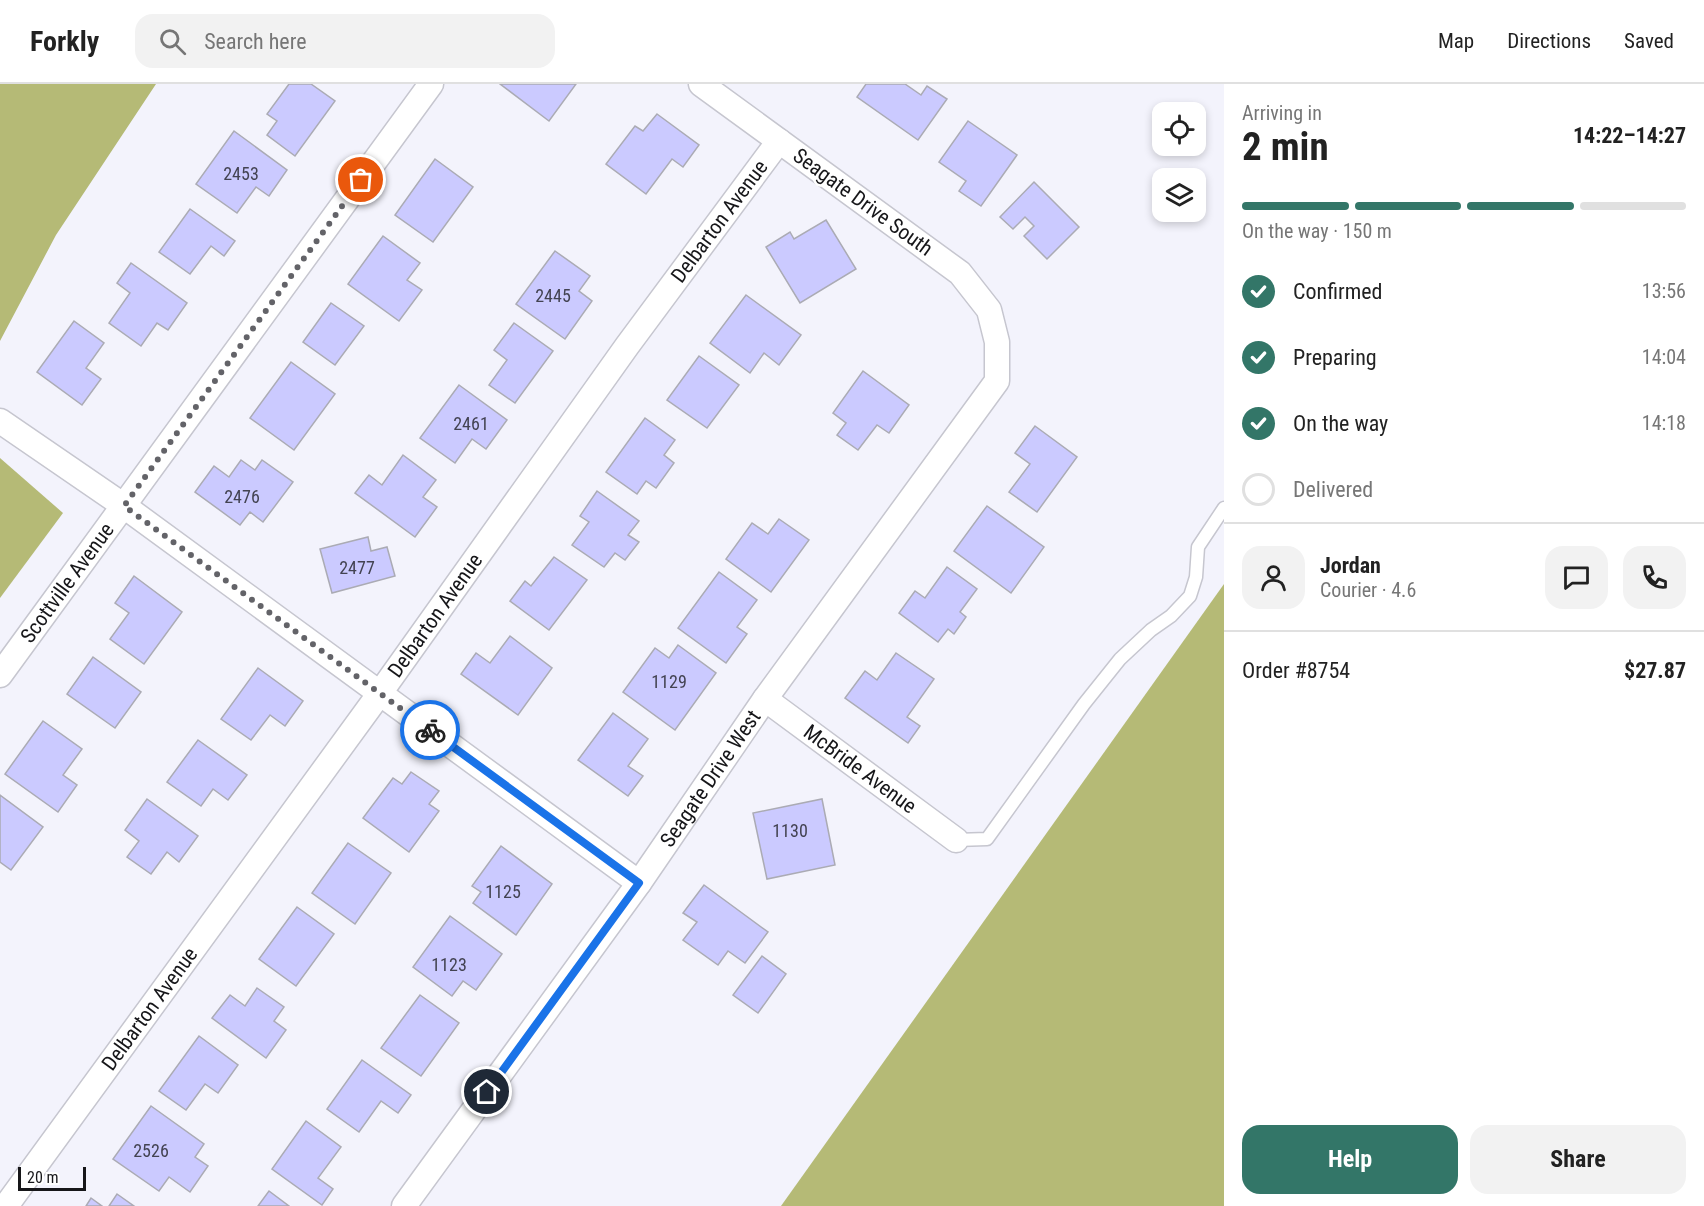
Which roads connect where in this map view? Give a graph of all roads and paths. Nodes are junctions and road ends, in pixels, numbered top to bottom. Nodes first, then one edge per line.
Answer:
1 (431, 84) edge
2 (701, 84) edge
3 (779, 141) junction
4 (997, 342) joint
5 (0, 421) edge
6 (124, 506) junction
7 (1224, 508) edge
8 (0, 675) edge
9 (380, 693) junction
10 (765, 699) junction
11 (956, 840) joint
12 (639, 883) junction
13 (6, 1206) edge
14 (404, 1206) edge

1 - 6 street, Scottville Avenue
2 - 3 street, Seagate Drive South
3 - 4 street, Seagate Drive South
3 - 9 street, Delbarton Avenue
4 - 10 street, Seagate Drive West
5 - 6 street
6 - 8 street, Scottville Avenue
6 - 9 street
7 - 11 lane
9 - 12 street
9 - 13 street, Delbarton Avenue
10 - 11 street, McBride Avenue
10 - 12 street, Seagate Drive West
12 - 14 street, Seagate Drive West

